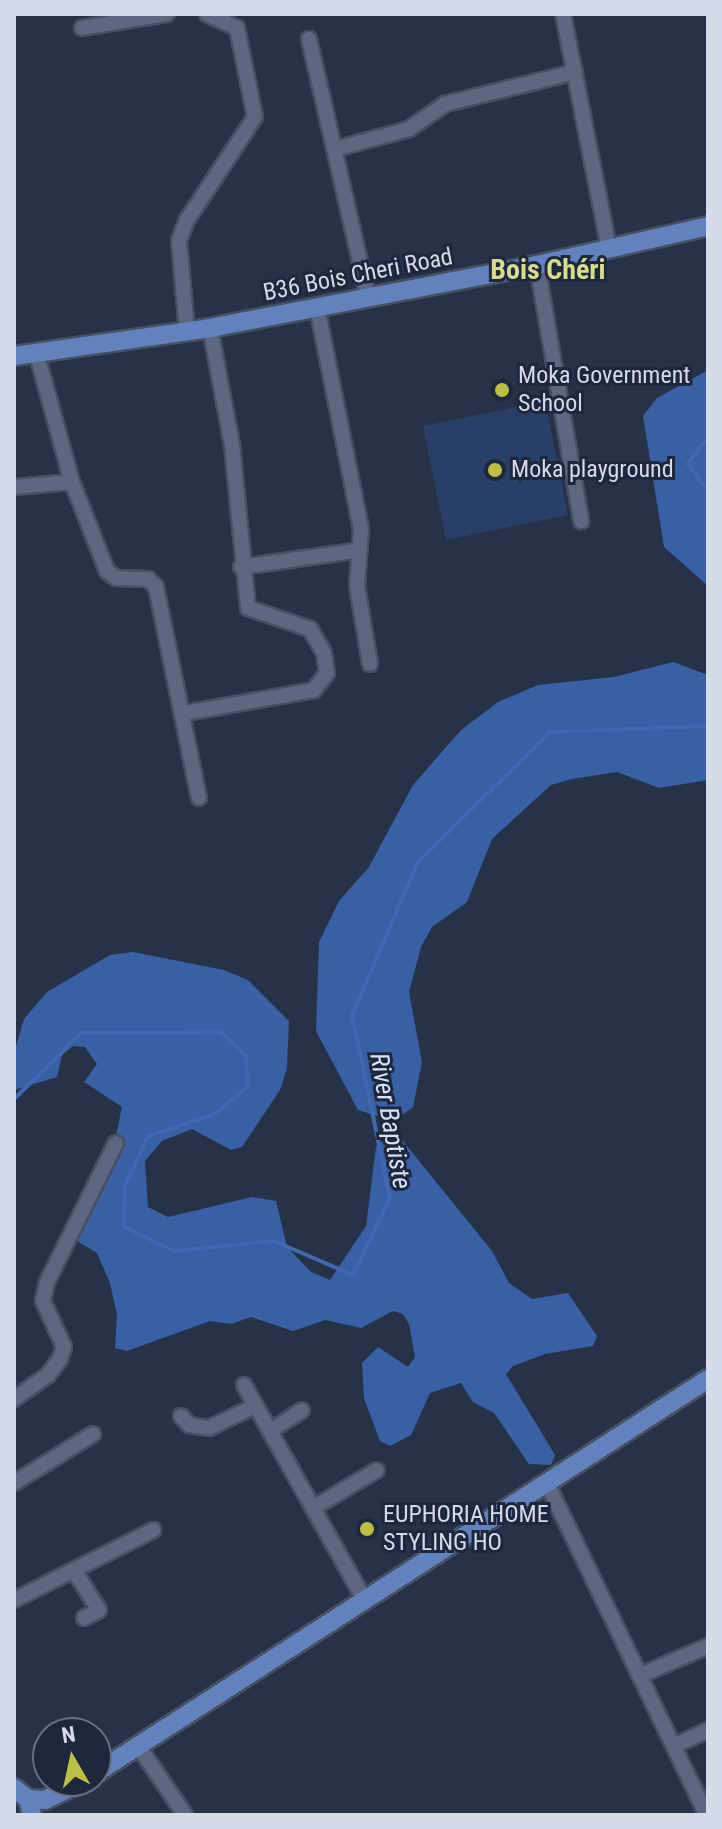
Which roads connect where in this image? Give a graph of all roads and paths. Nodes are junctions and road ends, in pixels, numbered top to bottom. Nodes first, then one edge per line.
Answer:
1 (167, 14) edge
2 (207, 14) edge
3 (563, 14) edge
4 (82, 28) dead end
5 (309, 39) dead end
6 (575, 72) junction
7 (335, 149) junction
8 (708, 226) edge
9 (609, 249) junction
10 (537, 265) junction
11 (368, 297) junction
12 (317, 307) junction
13 (210, 328) junction
14 (187, 332) junction
15 (37, 355) junction
16 (14, 356) edge
17 (72, 482) junction
18 (14, 487) edge
19 (581, 521) dead end
20 (360, 550) junction
21 (241, 567) junction
22 (370, 664) dead end
23 (185, 713) junction
24 (199, 798) dead end
25 (116, 1143) dead end
26 (708, 1379) edge
27 (244, 1385) dead end
28 (14, 1399) edge
29 (255, 1406) junction
30 (302, 1410) dead end
31 (181, 1416) dead end
32 (270, 1431) junction
33 (93, 1434) dead end
34 (377, 1470) dead end
35 (546, 1481) junction
36 (14, 1483) edge
37 (313, 1508) junction
38 (153, 1530) dead end
39 (75, 1572) junction
40 (14, 1600) edge
41 (365, 1601) junction
42 (84, 1618) dead end
43 (708, 1646) edge
44 (641, 1675) junction
45 (708, 1730) edge
46 (676, 1745) junction
47 (139, 1747) junction
48 (112, 1763) edge
49 (60, 1797) edge
50 (42, 1815) edge
51 (185, 1815) edge
52 (707, 1815) edge

1 - 4 street
2 - 14 street
3 - 6 street
5 - 7 street
6 - 7 street
6 - 9 street
7 - 11 street
8 - 9 main road, B36 Bois Cheri Road
9 - 10 main road, B36 Bois Cheri Road
10 - 11 main road, B36 Bois Cheri Road
10 - 19 street
11 - 12 main road, B36 Bois Cheri Road
12 - 13 main road, B36 Bois Cheri Road
12 - 20 street
13 - 14 main road, B36 Bois Cheri Road
13 - 21 street
14 - 15 main road, B36 Bois Cheri Road
15 - 16 main road, B36 Bois Cheri Road
15 - 17 street
17 - 18 street
17 - 23 street
20 - 21 street
20 - 22 street
21 - 23 street
23 - 24 street
25 - 28 street
26 - 35 main road
27 - 29 street
29 - 31 street
29 - 32 street
30 - 32 street
32 - 37 street
33 - 36 street
34 - 37 street
35 - 41 main road
35 - 44 street
37 - 41 street
38 - 39 street
39 - 40 street
39 - 42 street
41 - 47 main road
43 - 44 street
44 - 46 street
45 - 46 street
46 - 52 street
47 - 48 main road
47 - 51 street
49 - 50 main road

